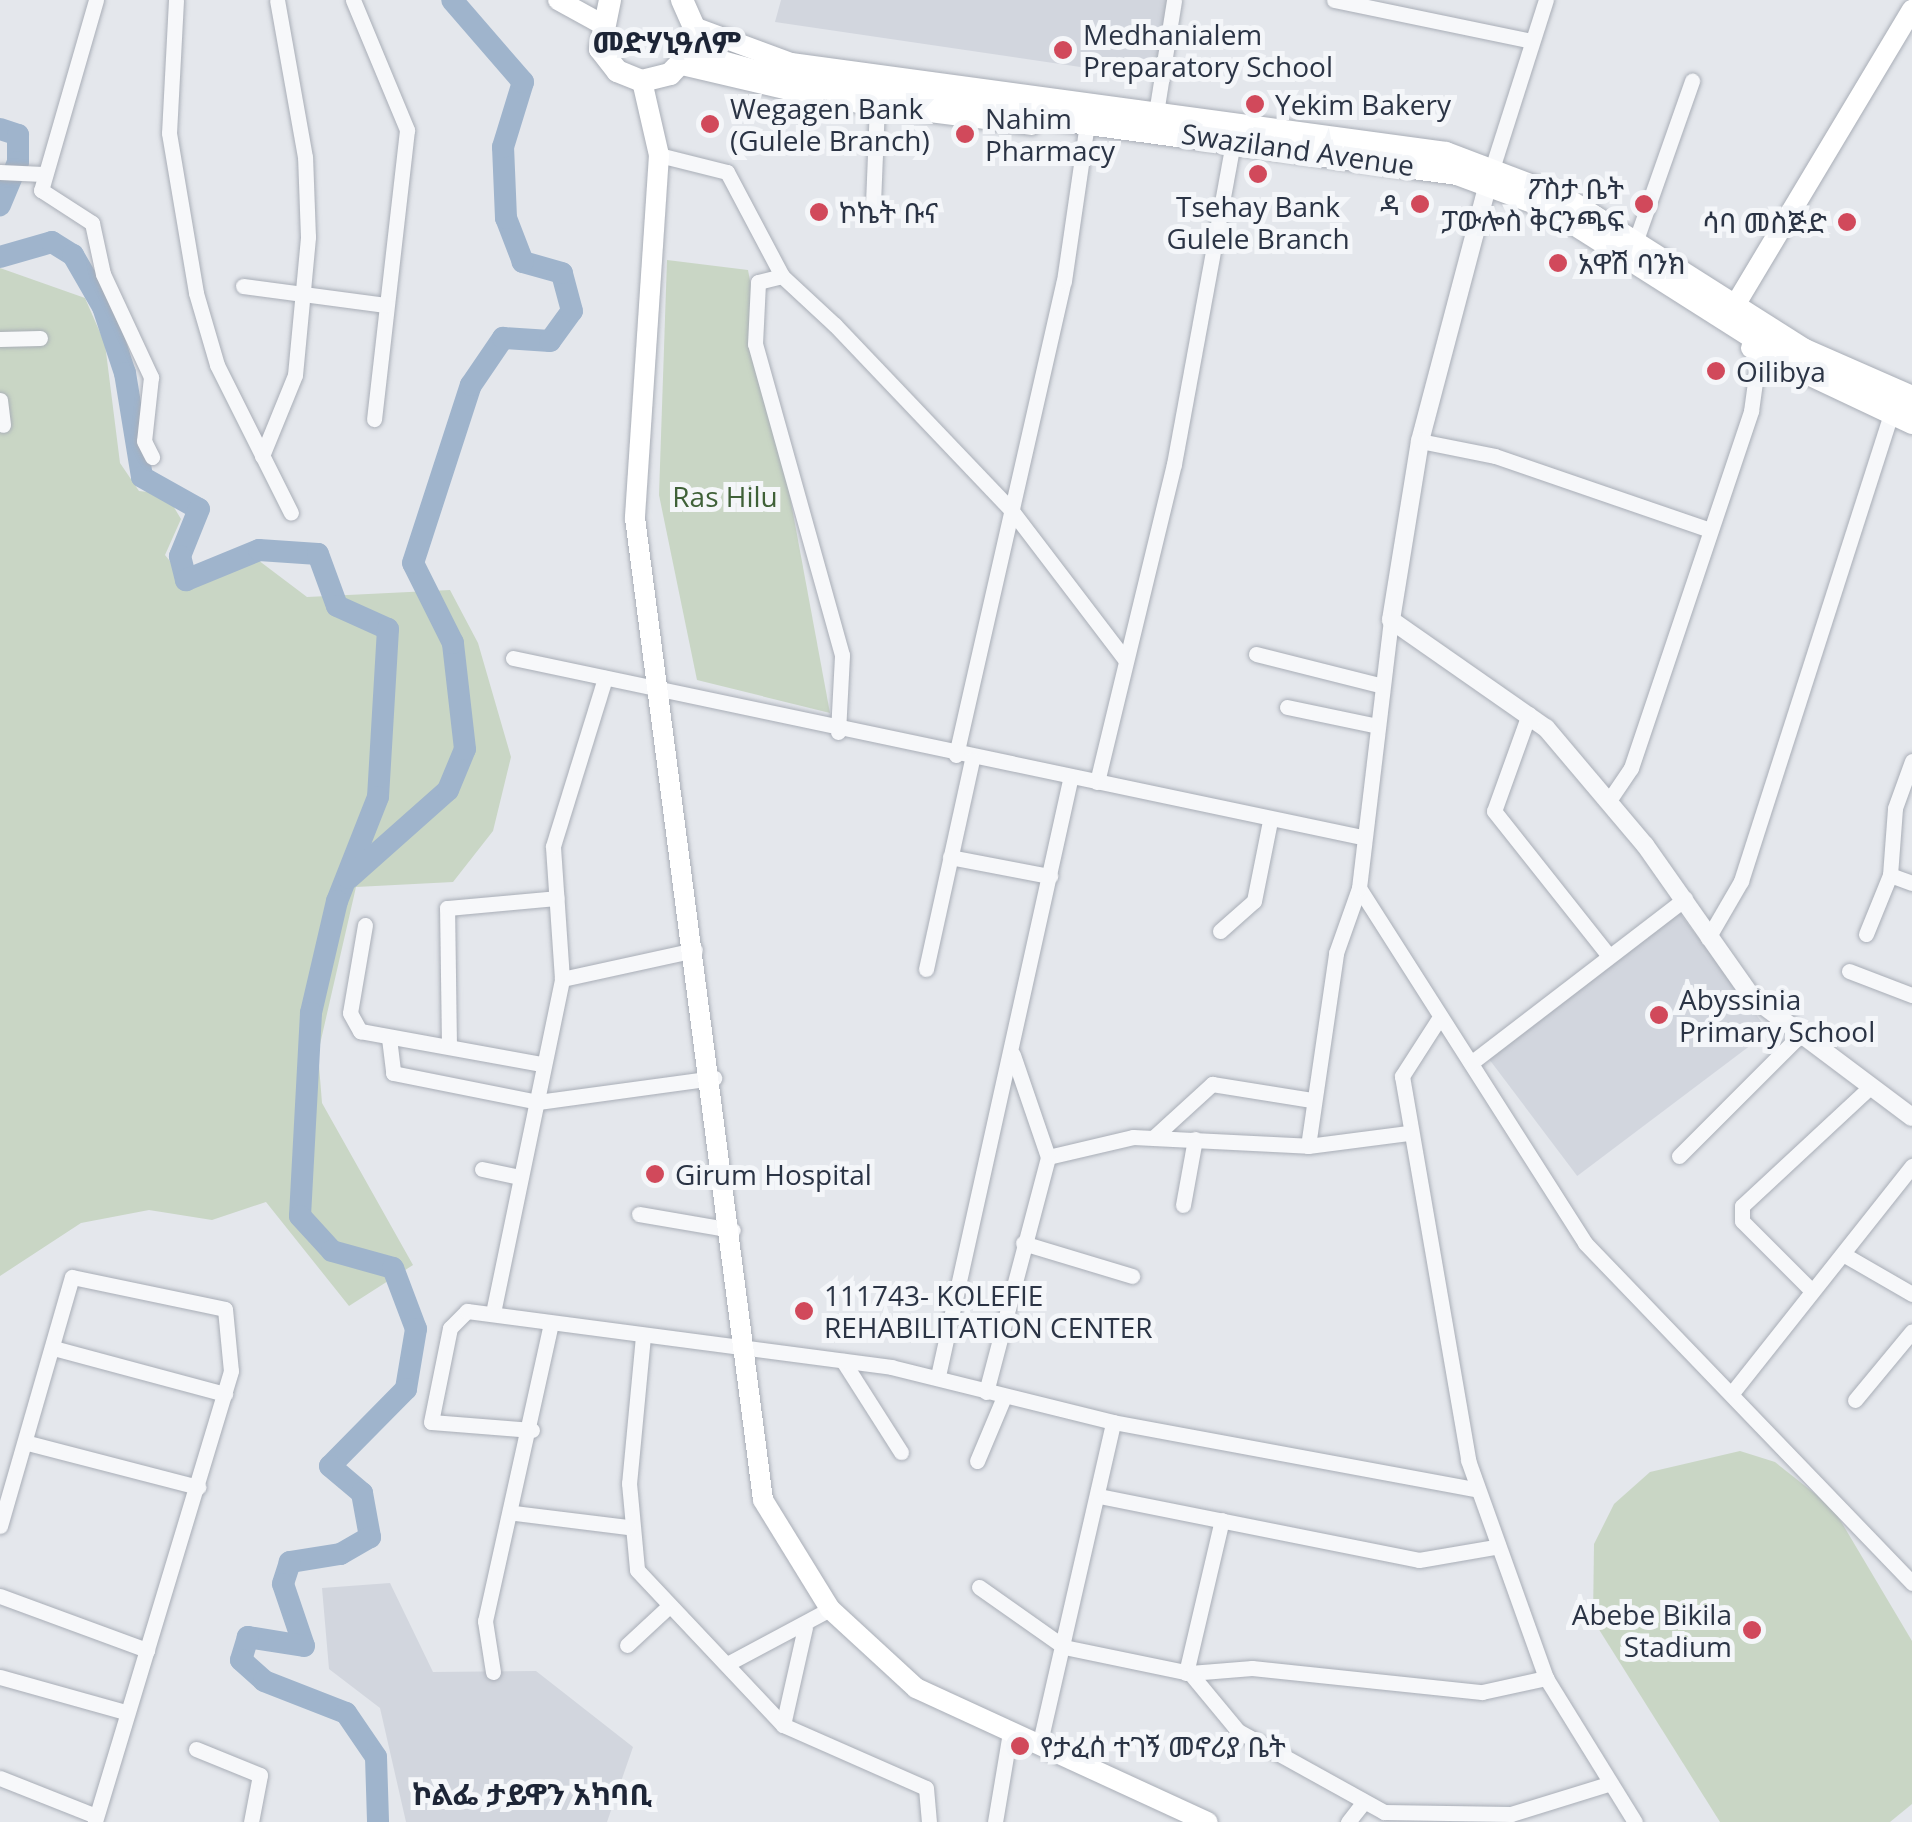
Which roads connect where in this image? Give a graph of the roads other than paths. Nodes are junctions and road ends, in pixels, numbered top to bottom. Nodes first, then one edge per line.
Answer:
1 (96, 0) edge
2 (176, 0) edge
3 (277, 0) edge
4 (352, 0) edge
5 (558, 0) edge
6 (682, 0) edge
7 (1174, 0) edge
8 (1334, 0) edge
9 (1546, 0) edge
10 (602, 5) edge
11 (1912, 10) edge
12 (1532, 41) junction
13 (690, 47) junction
14 (642, 81) junction
15 (1692, 81) dead end
16 (877, 106) junction
17 (1156, 113) junction
18 (1086, 130) junction
19 (1232, 148) junction
20 (659, 155) junction
21 (1, 172) edge
22 (35, 173) junction
23 (1488, 180) junction
24 (872, 204) dead end
25 (1636, 240) junction
26 (782, 276) junction
27 (243, 286) dead end
28 (304, 296) junction
29 (386, 305) junction
30 (1728, 316) junction
31 (40, 338) dead end
32 (0, 339) edge
33 (1759, 353) junction
34 (1912, 396) edge
35 (0, 400) edge
36 (1904, 412) edge
37 (374, 419) dead end
38 (3, 424) dead end
39 (1912, 424) edge
40 (1420, 442) junction
41 (262, 456) junction
42 (152, 457) dead end
43 (1012, 512) junction
44 (290, 513) dead end
45 (1707, 529) junction
46 (1391, 620) junction
47 (1256, 654) dead end
48 (513, 658) dead end
49 (1124, 658) junction
50 (604, 678) junction
51 (1379, 685) junction
52 (660, 690) junction
53 (1287, 708) dead end
54 (1529, 714) junction
55 (1372, 725) junction
56 (838, 732) junction
57 (964, 758) junction
58 (1912, 761) edge
59 (1070, 780) junction
60 (1097, 782) junction
61 (1618, 790) junction
62 (1270, 821) junction
63 (1362, 838) junction
64 (950, 856) junction
65 (1890, 875) junction
66 (1050, 876) junction
67 (1912, 883) edge
68 (1359, 888) junction
69 (557, 898) junction
70 (1685, 899) junction
71 (365, 925) dead end
72 (1716, 926) junction
73 (1220, 931) dead end
74 (1866, 934) dead end
75 (696, 950) junction
76 (1608, 955) junction
77 (926, 969) dead end
78 (1849, 972) dead end
79 (562, 979) junction
80 (1912, 995) edge
81 (1438, 1020) junction
82 (389, 1038) junction
83 (1798, 1038) junction
84 (449, 1046) junction
85 (1013, 1055) junction
86 (542, 1064) junction
87 (1470, 1064) junction
88 (714, 1078) junction
89 (1870, 1087) junction
90 (1312, 1100) junction
91 (538, 1102) junction
92 (1912, 1117) edge
93 (1408, 1133) junction
94 (1154, 1137) junction
95 (1195, 1139) junction
96 (1308, 1146) junction
97 (1679, 1156) dead end
98 (1048, 1157) junction
99 (1912, 1166) edge
100 (482, 1168) dead end
101 (520, 1177) junction
102 (1183, 1205) dead end
103 (639, 1214) dead end
104 (733, 1230) junction
105 (1023, 1243) junction
106 (1848, 1256) junction
107 (1132, 1276) dead end
108 (1812, 1291) junction
109 (1912, 1294) edge
110 (494, 1308) junction
111 (551, 1324) junction
112 (1912, 1331) edge
113 (643, 1336) junction
114 (744, 1348) junction
115 (57, 1349) junction
116 (844, 1361) junction
117 (938, 1376) junction
118 (986, 1392) junction
119 (1732, 1393) junction
120 (226, 1394) junction
121 (1003, 1399) junction
122 (1856, 1400) dead end
123 (1113, 1422) junction
124 (532, 1430) junction
125 (28, 1443) junction
126 (901, 1452) dead end
127 (0, 1458) edge
128 (977, 1461) dead end
129 (18, 1466) junction
130 (198, 1487) junction
131 (1475, 1489) junction
132 (1099, 1496) junction
133 (514, 1513) junction
134 (1222, 1520) junction
135 (0, 1526) edge
136 (628, 1528) junction
137 (1494, 1547) junction
138 (1912, 1583) edge
139 (979, 1588) dead end
140 (0, 1596) edge
141 (667, 1608) junction
142 (830, 1609) junction
143 (806, 1627) junction
144 (627, 1644) dead end
145 (1064, 1647) junction
146 (147, 1650) junction
147 (727, 1664) junction
148 (493, 1672) dead end
149 (1188, 1673) junction
150 (0, 1677) edge
151 (1546, 1678) junction
152 (125, 1712) junction
153 (784, 1725) junction
154 (1010, 1732) junction
155 (1040, 1742) junction
156 (196, 1750) dead end
157 (0, 1778) edge
158 (1608, 1784) junction
159 (1362, 1803) junction
160 (96, 1819) edge
161 (251, 1822) edge
162 (929, 1822) edge
163 (994, 1822) edge
164 (1208, 1822) edge
165 (1348, 1822) edge
166 (1635, 1822) edge

1 - 22 street
2 - 41 street
3 - 28 street
4 - 29 street
5 - 10 main road
6 - 13 main road
7 - 17 street
8 - 12 street
9 - 12 street
10 - 14 main road
11 - 30 main road
12 - 23 street
13 - 14 main road
13 - 16 main road
13 - 17 main road
13 - 23 main road, Swaziland Avenue
14 - 20 main road
15 - 25 street
16 - 18 main road
16 - 24 street
17 - 23 main road
18 - 19 main road
18 - 43 street
19 - 23 main road
19 - 49 street
20 - 26 street
20 - 52 main road
21 - 22 street
22 - 42 street
23 - 25 main road
23 - 30 main road, Swaziland Avenue
23 - 40 street
25 - 30 main road
26 - 43 street
26 - 56 street
27 - 28 street
28 - 29 street
28 - 41 street
29 - 37 street
30 - 33 main road
30 - 34 main road
30 - 36 main road, Swaziland Avenue
31 - 32 street
33 - 36 main road
33 - 45 street
35 - 38 street
36 - 39 main road
36 - 72 street
40 - 45 street
40 - 46 street
41 - 44 street
43 - 49 street
43 - 57 street
45 - 61 street
46 - 51 street
46 - 54 street
47 - 51 street
48 - 50 street
49 - 60 street
50 - 52 street
50 - 69 street
51 - 55 street
52 - 56 street
52 - 75 main road
53 - 55 street
54 - 61 street
54 - 76 street
55 - 63 street
56 - 57 street
57 - 59 street
57 - 64 street
58 - 65 street
59 - 60 street
59 - 66 street
60 - 62 street
61 - 70 street
62 - 63 street
62 - 73 street
63 - 68 street
64 - 66 street
64 - 77 street
65 - 67 street
65 - 74 street
66 - 85 street
68 - 81 street
68 - 90 street
69 - 79 street
69 - 84 street
70 - 72 street
70 - 76 street
71 - 82 street
72 - 83 street
75 - 79 street
75 - 88 main road
76 - 87 street
78 - 80 street
79 - 86 street
81 - 87 street
81 - 93 street
82 - 84 street
82 - 91 street
83 - 89 street
83 - 97 street
84 - 86 street
85 - 98 street
85 - 117 street
86 - 91 street
87 - 119 street
88 - 91 street
88 - 104 main road
89 - 92 street
89 - 108 street
90 - 94 street
90 - 96 street
91 - 101 street
93 - 96 street
93 - 131 street
94 - 95 street
94 - 98 street
95 - 96 street
95 - 102 street
98 - 105 street
99 - 106 street
100 - 101 street
101 - 110 street
103 - 104 street
104 - 114 main road
105 - 107 street
105 - 118 street
106 - 108 street
106 - 109 street
108 - 119 street
110 - 111 street
110 - 124 street
111 - 113 street
111 - 124 street
112 - 122 street
113 - 114 street
113 - 136 street
114 - 116 street
114 - 142 main road
115 - 120 street
115 - 120 street
115 - 125 street
116 - 117 street
116 - 126 street
117 - 118 street
118 - 121 street
119 - 138 street
120 - 130 street
121 - 123 street
121 - 128 street
123 - 131 street
123 - 132 street
124 - 133 street
125 - 129 street
125 - 130 street
127 - 129 street
129 - 135 street
130 - 146 street
131 - 137 street
132 - 134 street
132 - 145 street
133 - 136 street
133 - 148 street
134 - 137 street
134 - 149 street
136 - 141 street
137 - 151 street
139 - 145 street
140 - 146 street
141 - 144 street
141 - 147 street
142 - 143 street
142 - 154 main road
143 - 147 street
143 - 153 street
145 - 149 street
145 - 155 street
146 - 152 street
147 - 153 street
149 - 151 street
149 - 159 street
150 - 152 street
151 - 158 street
152 - 160 street
153 - 162 street
154 - 155 main road
154 - 163 street
155 - 164 main road
156 - 161 street
157 - 160 street
158 - 159 street
158 - 166 street
159 - 165 street

